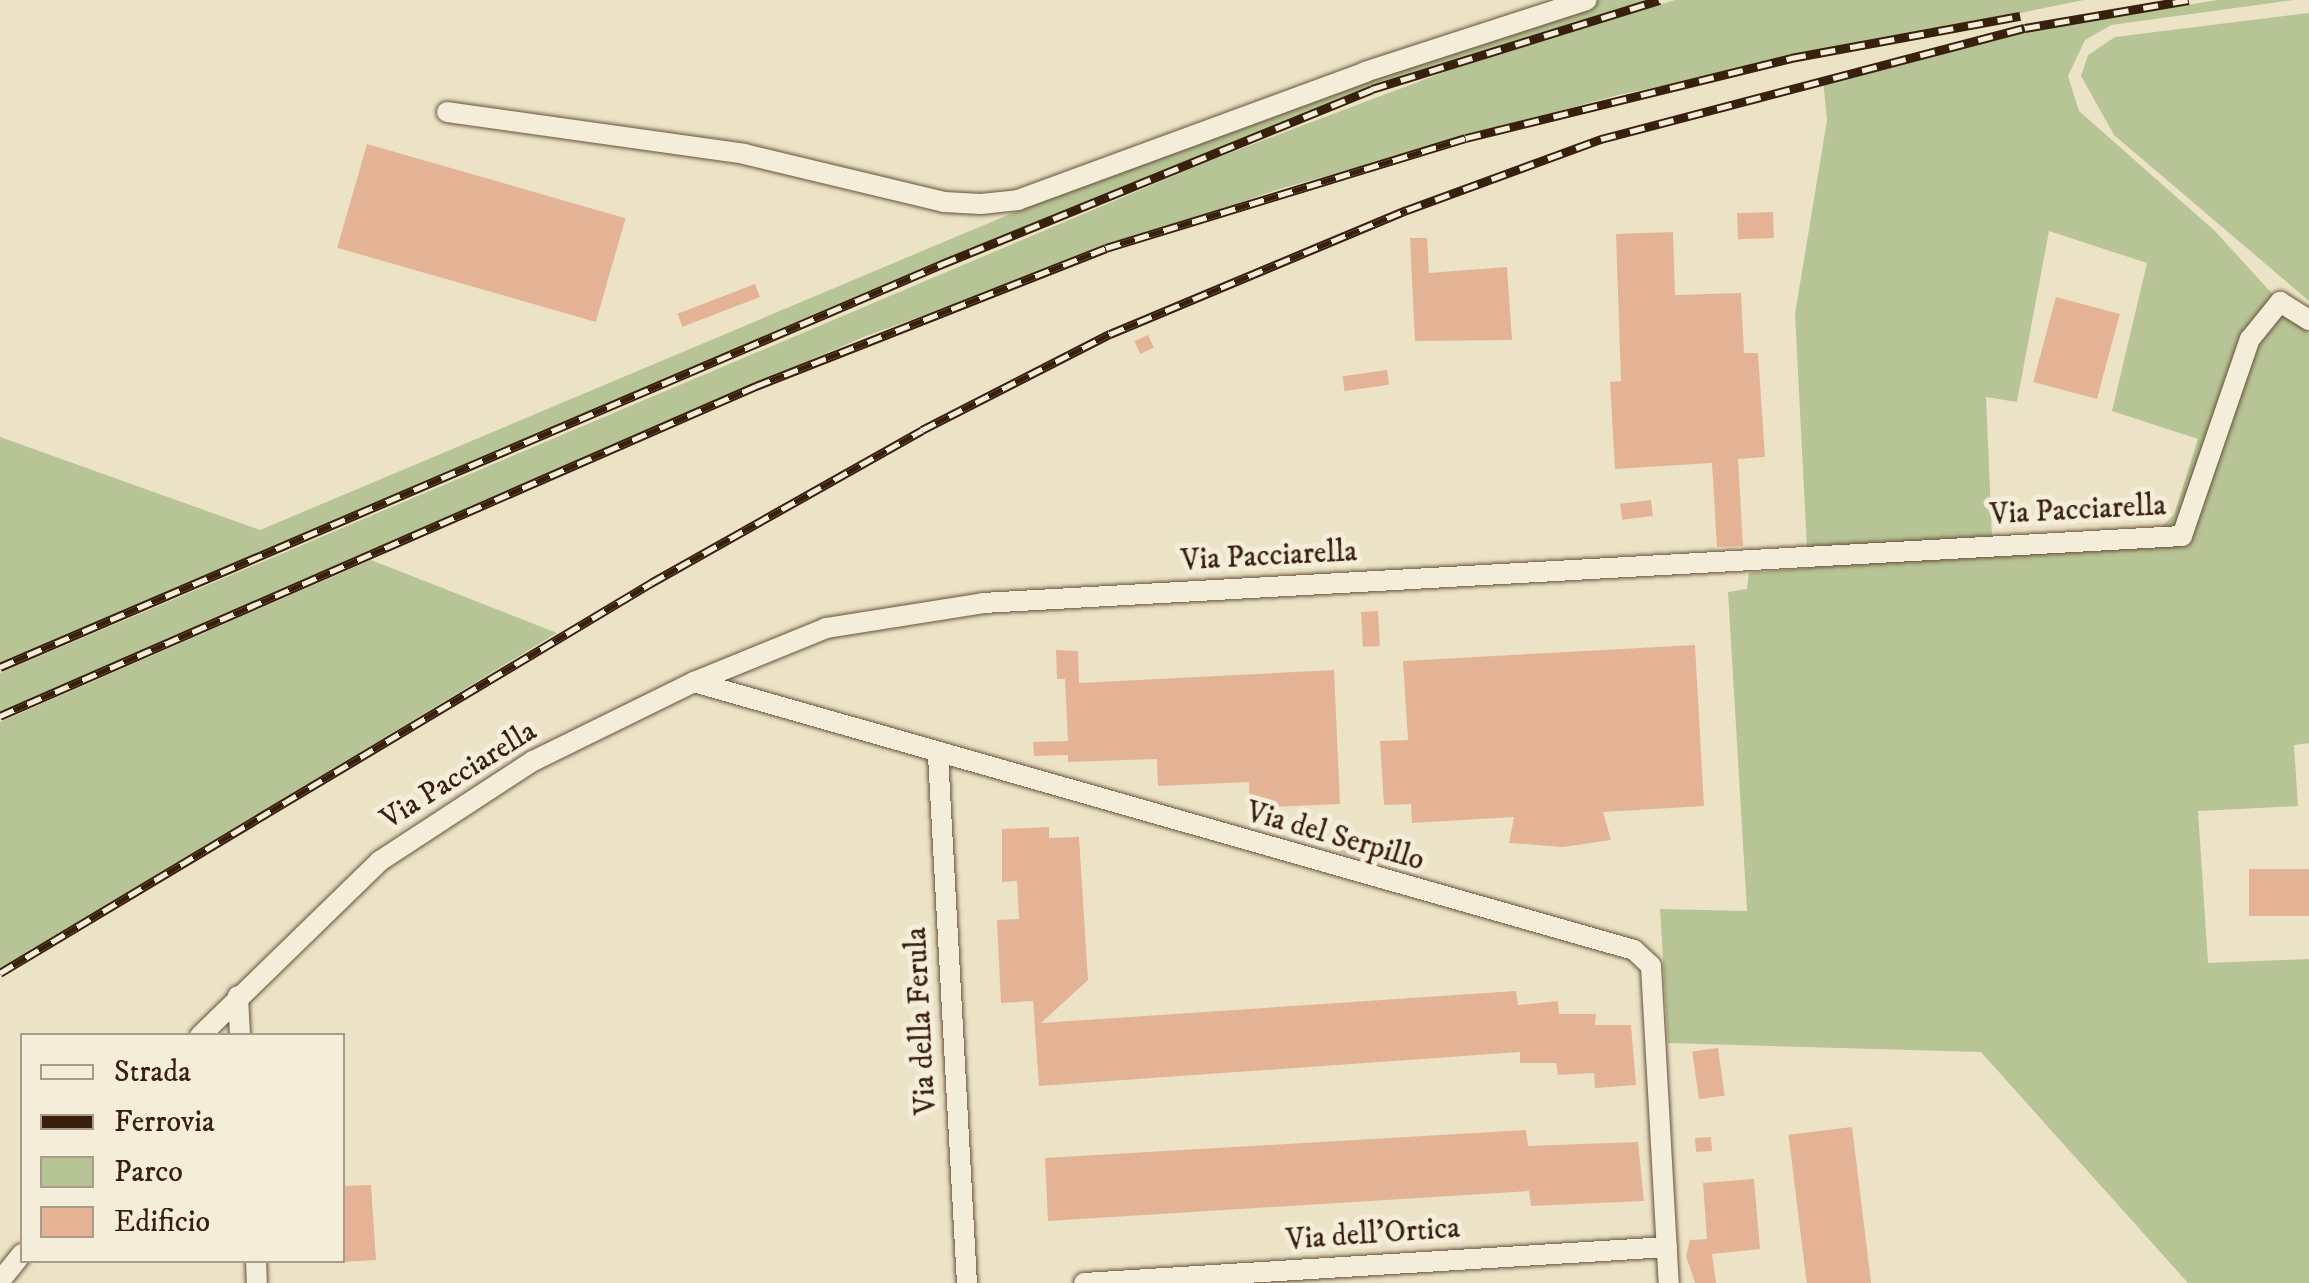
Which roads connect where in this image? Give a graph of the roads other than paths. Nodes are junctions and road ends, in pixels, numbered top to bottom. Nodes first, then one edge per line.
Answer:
1 (1587, 0) edge
2 (447, 112) dead end
3 (2309, 320) edge
4 (694, 682) junction
5 (938, 755) junction
6 (238, 996) junction
7 (203, 1033) edge
8 (240, 1033) edge
9 (1667, 1247) junction
10 (20, 1256) edge
11 (0, 1281) edge
12 (967, 1283) edge
13 (1084, 1283) edge
14 (1669, 1283) edge

1 - 2 street
3 - 4 street, Via Pacciarella
4 - 5 street, Via del Serpillo
4 - 6 street, Via Pacciarella
5 - 9 street, Via del Serpillo
5 - 12 street, Via della Ferula
6 - 7 street, Via Pacciarella
6 - 8 street
9 - 13 street, Via dell'Ortica
9 - 14 street, Via del Serpillo
10 - 11 street

